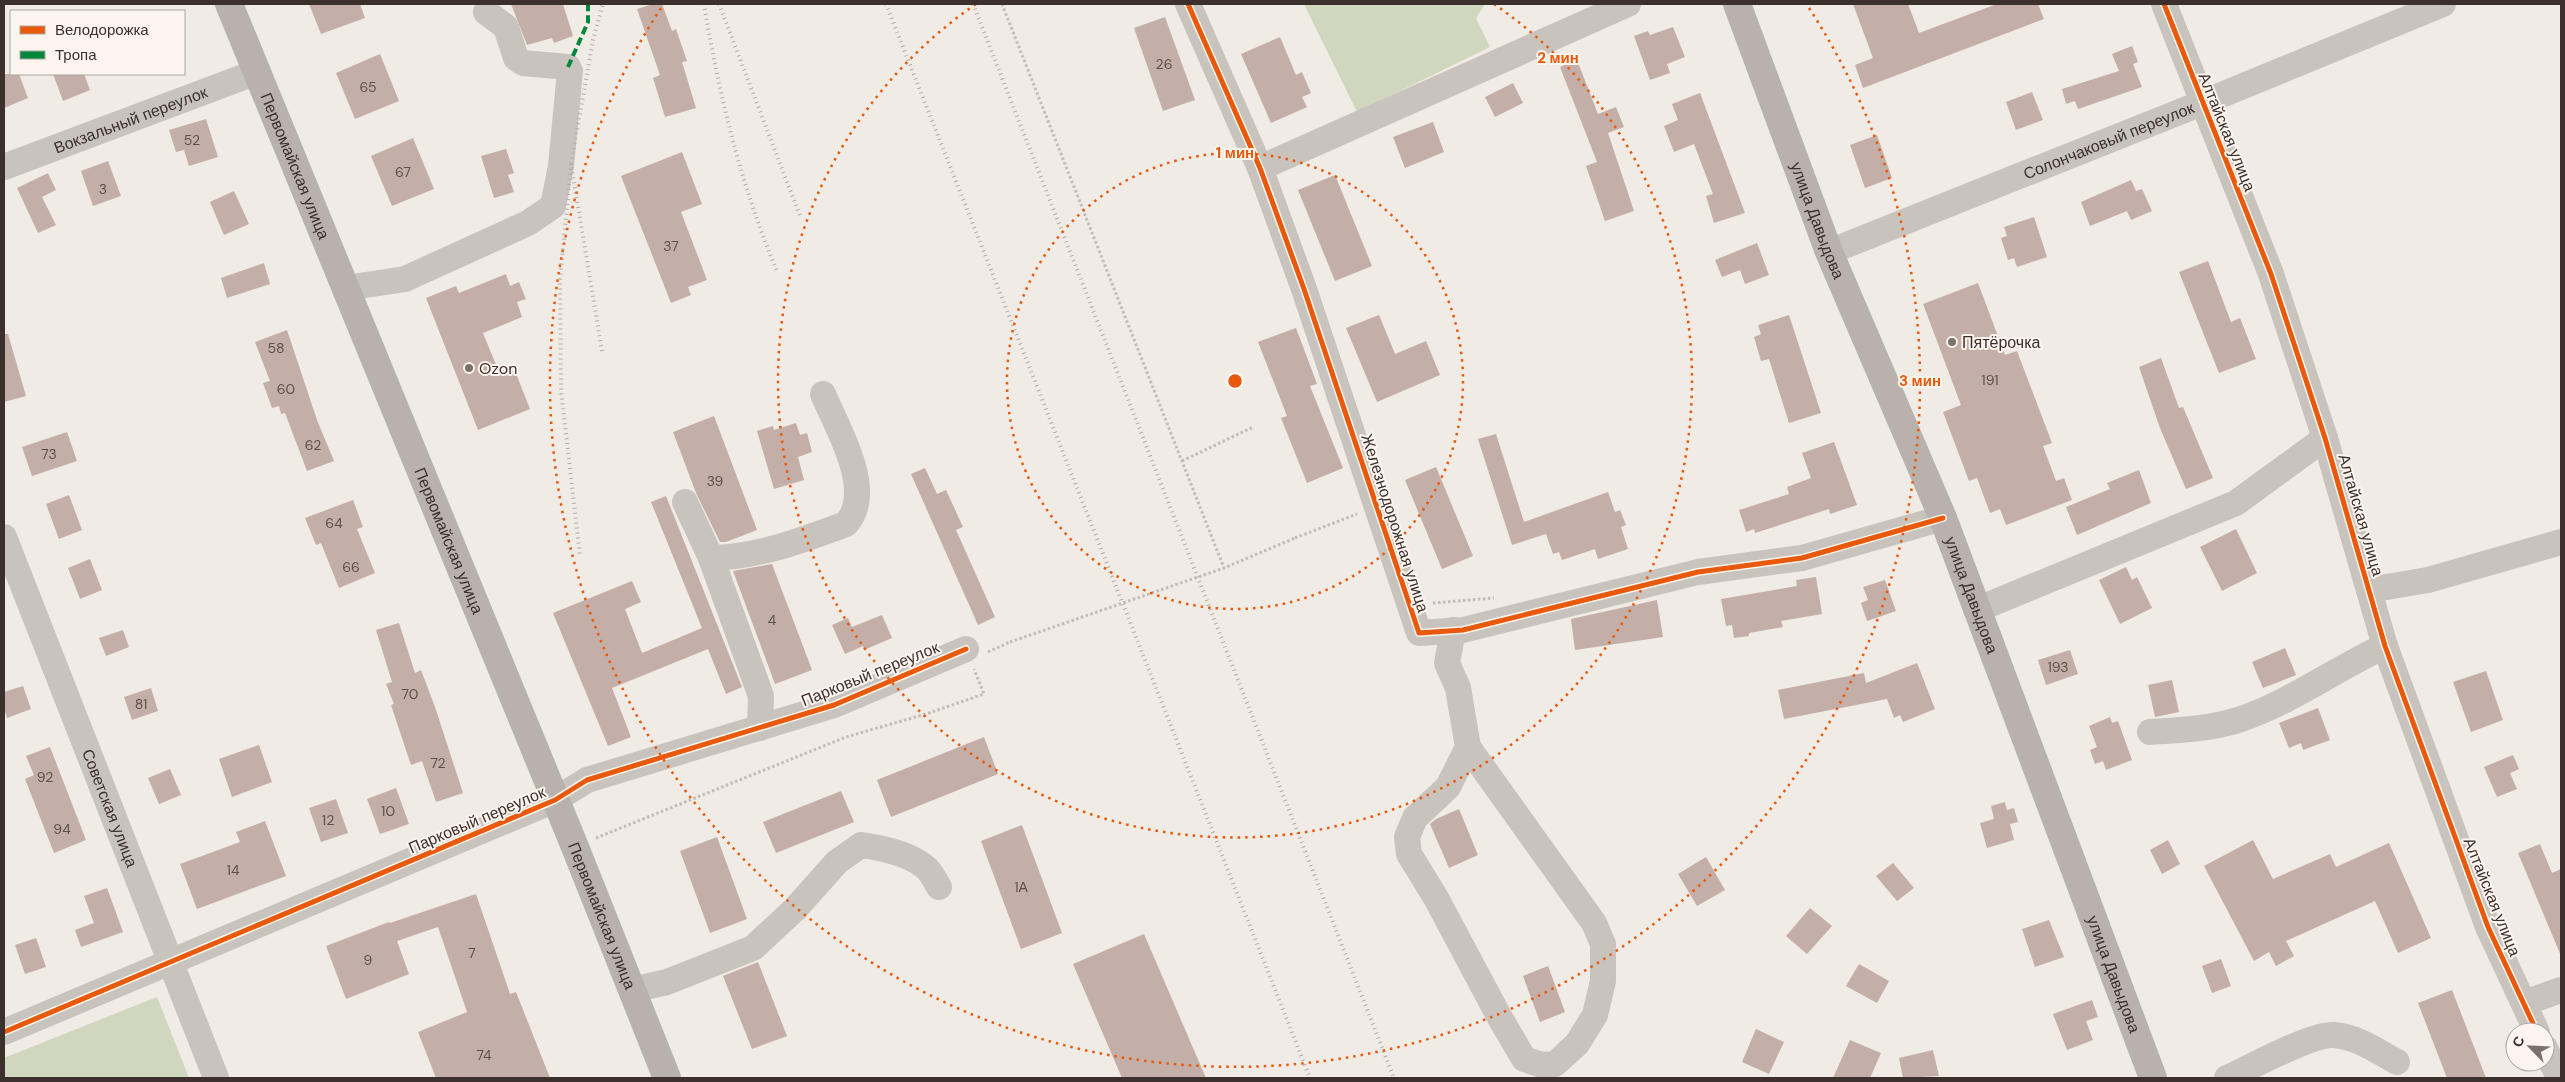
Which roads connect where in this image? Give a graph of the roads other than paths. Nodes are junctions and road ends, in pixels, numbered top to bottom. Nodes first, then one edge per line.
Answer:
1 (229, 4) edge
2 (1188, 4) edge
3 (1628, 4) edge
4 (1738, 4) edge
5 (2164, 4) edge
6 (2443, 4) edge
7 (486, 12) dead end
8 (258, 72) junction
9 (2202, 103) junction
10 (4, 168) edge
11 (1260, 168) junction
12 (1829, 252) junction
13 (346, 288) junction
14 (822, 394) dead end
15 (2326, 438) junction
16 (685, 502) dead end
17 (1943, 518) junction
18 (4, 537) edge
19 (2561, 542) edge
20 (711, 558) junction
21 (2369, 590) junction
22 (1976, 610) junction
23 (1453, 630) junction
24 (2385, 646) junction
25 (974, 654) road end
26 (760, 728) junction
27 (2150, 732) dead end
28 (1468, 747) junction
29 (555, 800) junction
30 (939, 887) dead end
31 (171, 963) junction
32 (632, 990) junction
33 (2561, 990) edge
34 (2524, 1004) junction
35 (2532, 1022) edge
36 (4, 1032) edge
37 (2397, 1062) dead end
38 (216, 1078) edge
39 (667, 1078) edge
40 (2153, 1078) edge
41 (2226, 1078) edge

1 - 8 main road, Первомайская улица
2 - 11 street, Железнодорожная улица
3 - 11 street
4 - 12 main road, улица Давыдова
5 - 9 street, Алтайская улица
6 - 9 street, Солончаковый переулок
7 - 13 street
8 - 10 street, Вокзальный переулок
8 - 13 main road, Первомайская улица
9 - 12 street, Солончаковый переулок
9 - 15 street, Алтайская улица
11 - 23 street, Железнодорожная улица
12 - 17 main road, улица Давыдова
13 - 29 main road, Первомайская улица
14 - 20 street
15 - 21 street, Алтайская улица
15 - 22 street
16 - 20 street
17 - 22 main road, улица Давыдова
17 - 23 street, Железнодорожная улица
18 - 31 street, Советская улица
19 - 21 street
20 - 26 street
21 - 24 street, Алтайская улица
22 - 40 main road, улица Давыдова
23 - 28 street
24 - 27 street
24 - 34 street, Алтайская улица
25 - 26 street, Парковый переулок
26 - 29 street, Парковый переулок
28 - 28 street
29 - 31 street, Парковый переулок
29 - 32 main road, Первомайская улица
30 - 32 street
31 - 36 street, Парковый переулок
31 - 38 street, Советская улица
32 - 39 main road, Первомайская улица
33 - 34 street
34 - 35 street, Алтайская улица
37 - 41 street

